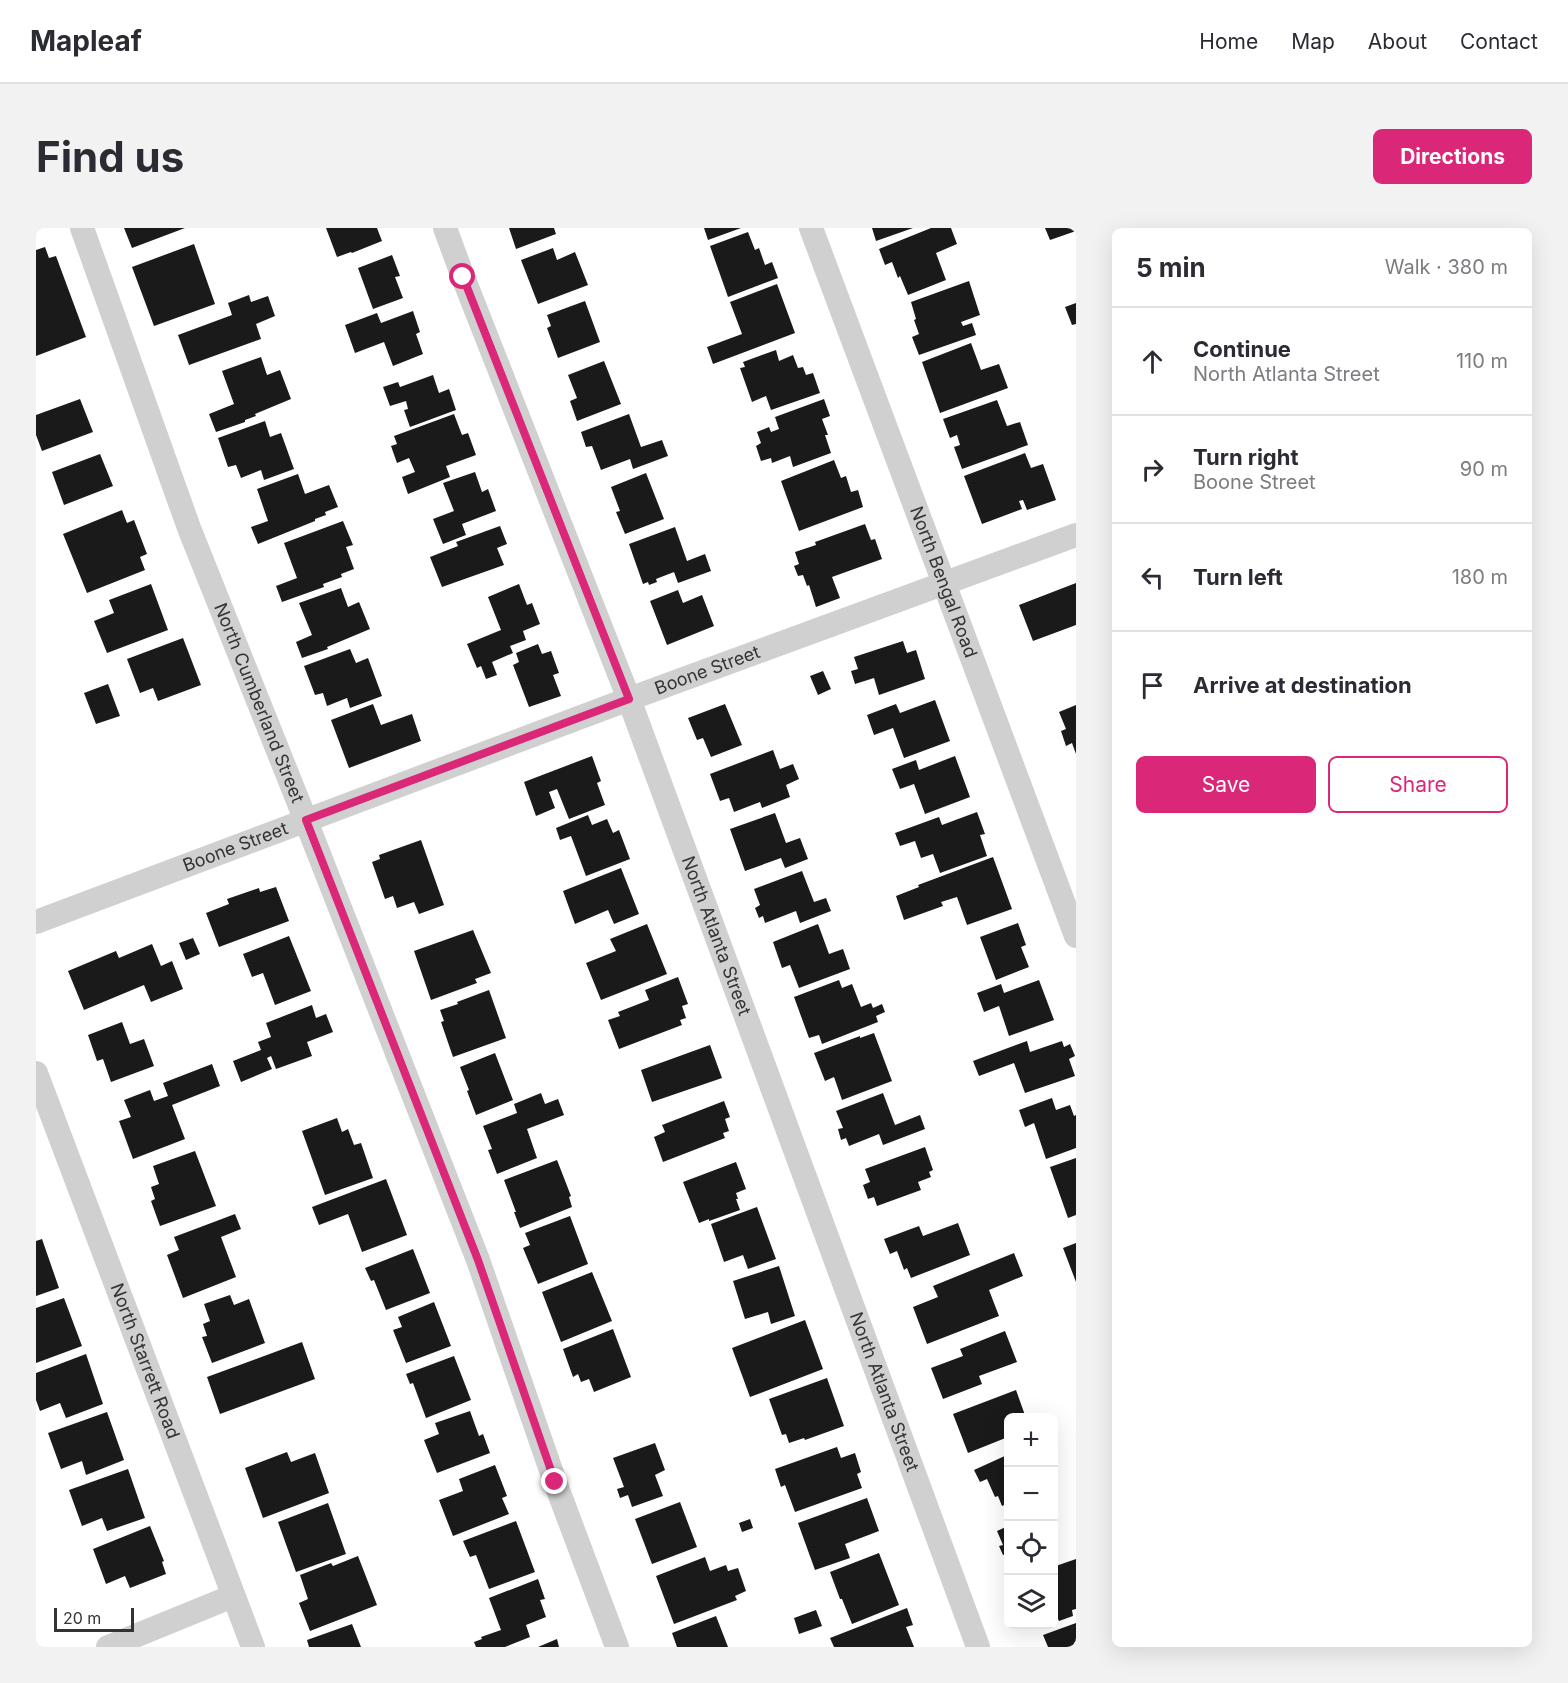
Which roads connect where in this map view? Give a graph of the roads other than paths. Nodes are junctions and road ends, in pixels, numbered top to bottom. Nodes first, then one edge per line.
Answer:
1 (82, 228) edge
2 (445, 228) edge
3 (811, 228) edge
4 (1076, 535) edge
5 (945, 584) junction
6 (629, 699) junction
7 (306, 820) junction
8 (36, 922) edge
9 (1076, 936) edge
10 (36, 1073) edge
11 (233, 1596) junction
12 (108, 1647) edge
13 (253, 1647) edge
14 (617, 1647) edge
15 (978, 1647) edge

1 - 7 street, North Cumberland Street
2 - 6 street, North Atlanta Street
3 - 5 street, North Bengal Road
4 - 5 street, Boone Street
5 - 6 street, Boone Street
5 - 9 street, North Bengal Road
6 - 7 street, Boone Street
6 - 15 street, North Atlanta Street
7 - 8 street, Boone Street
7 - 14 street, North Cumberland Street
10 - 11 street, North Starrett Road
11 - 12 street
11 - 13 street, North Starrett Road

